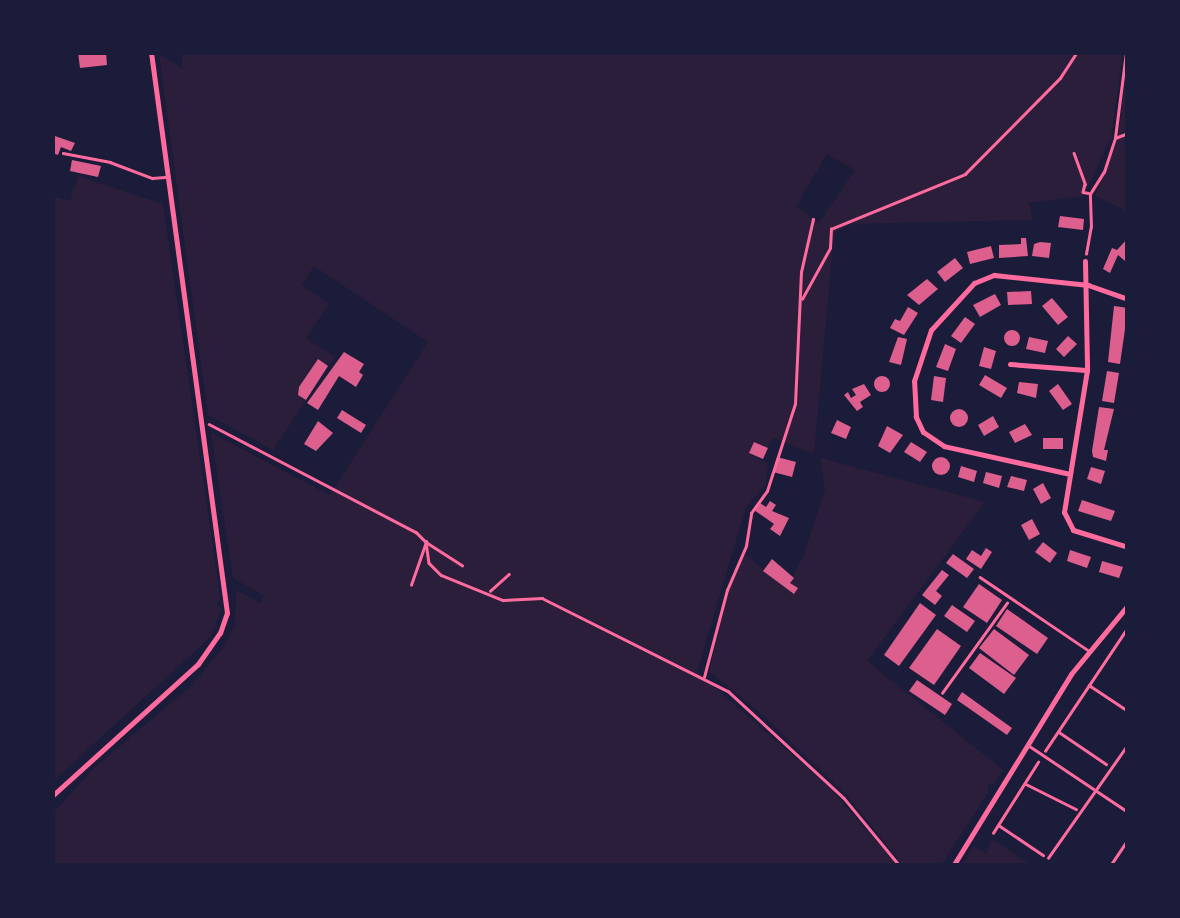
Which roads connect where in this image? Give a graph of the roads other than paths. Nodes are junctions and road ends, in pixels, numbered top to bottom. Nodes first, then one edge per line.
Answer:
1 (151, 52) edge
2 (63, 153) dead end
3 (168, 177) junction
4 (1085, 261) road end
5 (1088, 285) junction
6 (1128, 299) edge
7 (1010, 364) dead end
8 (1087, 370) junction
9 (1070, 474) junction
10 (1128, 546) edge
11 (980, 577) dead end
12 (1128, 605) edge
13 (1088, 650) junction
14 (1027, 744) junction
15 (1128, 744) edge
16 (1096, 791) junction
17 (52, 796) edge
18 (1128, 812) edge
19 (1048, 858) road end
20 (953, 866) edge

1 - 3 street
2 - 3 lane
3 - 17 street
4 - 5 street
5 - 6 street
5 - 8 street
5 - 9 street
7 - 8 street
8 - 9 street
9 - 10 street
11 - 13 lane
12 - 13 street
13 - 14 street
14 - 16 lane
14 - 20 street
15 - 16 lane
16 - 18 lane
16 - 19 lane

